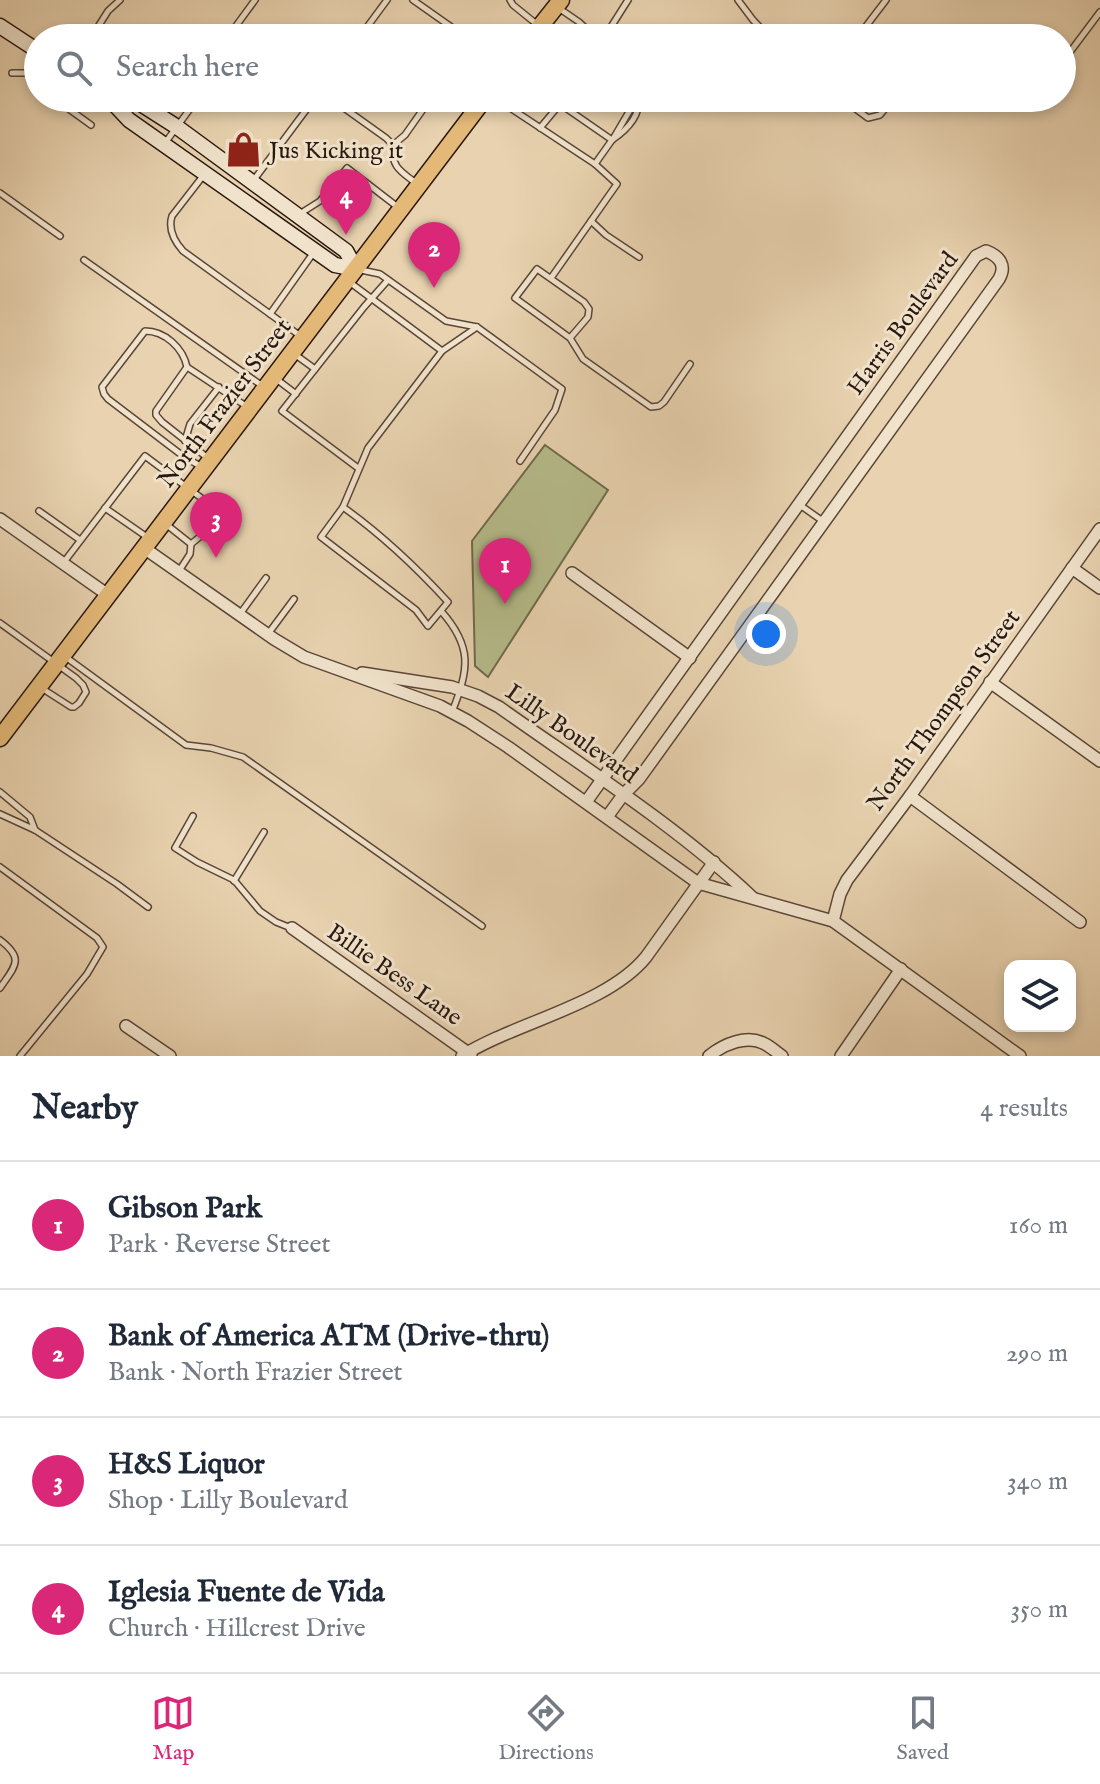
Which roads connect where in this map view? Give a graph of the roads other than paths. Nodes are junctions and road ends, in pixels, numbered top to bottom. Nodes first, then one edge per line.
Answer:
1 (120, 0) edge
2 (255, 0) edge
3 (387, 0) edge
4 (413, 0) edge
5 (510, 0) edge
6 (628, 0) edge
7 (738, 0) edge
8 (886, 0) edge
9 (559, 3) edge
10 (1100, 12) edge
11 (100, 24) edge
12 (237, 24) edge
13 (369, 24) edge
14 (447, 24) edge
15 (529, 24) edge
16 (542, 24) edge
17 (581, 24) edge
18 (613, 24) edge
19 (757, 24) edge
20 (868, 24) edge
21 (0, 26) edge
22 (24, 42) edge
23 (1076, 44) edge
24 (12, 73) dead end
25 (24, 73) edge
26 (73, 112) edge
27 (121, 112) edge
28 (154, 112) edge
29 (188, 112) edge
30 (304, 112) edge
31 (350, 112) edge
32 (421, 112) edge
33 (475, 112) edge
34 (516, 112) edge
35 (553, 112) edge
36 (576, 112) edge
37 (629, 112) edge
38 (637, 112) edge
39 (860, 112) edge
40 (882, 112) edge
41 (91, 125) dead end
42 (177, 127) junction
43 (540, 128) junction
44 (612, 140) junction
45 (164, 144) junction
46 (393, 145) junction
47 (595, 164) junction
48 (205, 173) junction
49 (252, 182) junction
50 (420, 185) junction
51 (0, 193) edge
52 (401, 209) junction
53 (297, 215) junction
54 (591, 221) junction
55 (60, 236) dead end
56 (315, 251) junction
57 (639, 257) dead end
58 (84, 260) dead end
59 (352, 275) junction
60 (551, 278) junction
61 (388, 280) junction
62 (371, 299) junction
63 (270, 314) junction
64 (477, 327) junction
65 (303, 338) junction
66 (570, 338) junction
67 (442, 351) junction
68 (293, 352) junction
69 (690, 364) dead end
70 (187, 367) junction
71 (315, 369) junction
72 (270, 382) junction
73 (219, 387) junction
74 (296, 394) junction
75 (250, 408) junction
76 (185, 441) junction
77 (520, 461) dead end
78 (207, 465) junction
79 (358, 468) junction
80 (189, 489) junction
81 (799, 504) junction
82 (343, 507) junction
83 (105, 508) junction
84 (39, 511) dead end
85 (0, 519) edge
86 (163, 522) junction
87 (824, 522) junction
88 (1100, 529) edge
89 (80, 540) junction
90 (147, 544) junction
91 (191, 544) junction
92 (63, 563) junction
93 (1072, 568) junction
94 (178, 572) junction
95 (572, 573) dead end
96 (266, 578) dead end
97 (1100, 588) edge
98 (108, 595) junction
99 (294, 599) dead end
100 (441, 611) junction
101 (239, 615) junction
102 (0, 623) edge
103 (267, 635) junction
104 (690, 658) junction
105 (60, 659) junction
106 (338, 669) junction
107 (990, 682) junction
108 (39, 686) junction
109 (461, 690) junction
110 (452, 712) junction
111 (0, 738) edge
112 (1100, 761) edge
113 (602, 780) junction
114 (0, 792) edge
115 (623, 795) junction
116 (910, 796) junction
117 (586, 802) junction
118 (0, 814) edge
119 (193, 816) dead end
120 (607, 817) junction
121 (35, 830) junction
122 (264, 832) dead end
123 (714, 862) junction
124 (0, 867) edge
125 (234, 881) junction
126 (698, 883) junction
127 (752, 897) junction
128 (148, 907) dead end
129 (833, 921) junction
130 (1080, 922) dead end
131 (482, 926) dead end
132 (292, 928) joint
133 (0, 940) edge
134 (901, 969) junction
135 (0, 988) edge
136 (126, 1026) dead end
137 (467, 1055) edge
138 (20, 1056) edge
139 (170, 1056) edge
140 (709, 1056) edge
141 (782, 1056) edge
142 (841, 1056) edge
143 (1020, 1056) edge

1 - 11 lane
2 - 12 lane
3 - 13 lane
4 - 14 lane
5 - 15 lane
6 - 18 lane
7 - 19 lane
8 - 20 lane
9 - 16 main road
9 - 17 lane
10 - 23 lane
21 - 22 street
24 - 25 lane
26 - 41 lane
27 - 45 street
28 - 42 street
29 - 42 lane
30 - 49 lane
31 - 46 lane
32 - 46 lane
33 - 50 main road, North Frazier Street
34 - 43 lane
35 - 43 lane
36 - 44 lane
37 - 44 lane
38 - 44 lane
39 - 40 lane
42 - 45 lane
42 - 49 street
43 - 47 lane
44 - 47 lane
45 - 48 street
46 - 50 lane
47 - 54 lane
48 - 56 street
48 - 63 lane
49 - 53 street
50 - 52 main road, North Frazier Street
51 - 55 lane
52 - 53 lane
52 - 59 main road, North Frazier Street
53 - 59 street
54 - 57 lane
54 - 60 lane
56 - 59 street
56 - 63 lane
58 - 72 lane
59 - 61 lane
59 - 62 lane
59 - 65 main road, North Frazier Street
60 - 66 lane
60 - 66 lane
61 - 62 lane
61 - 64 lane
62 - 67 lane
62 - 71 lane
63 - 65 lane
64 - 67 lane
64 - 77 lane
65 - 68 main road, North Frazier Street
66 - 69 lane
67 - 79 lane
68 - 71 lane
68 - 72 main road, North Frazier Street
70 - 73 lane
70 - 76 lane
70 - 78 lane
71 - 74 lane
72 - 74 lane
72 - 75 main road, North Frazier Street
73 - 75 lane
73 - 76 lane
74 - 79 lane
75 - 78 main road, North Frazier Street
76 - 78 lane
78 - 80 main road, North Frazier Street
79 - 82 lane
80 - 83 lane
80 - 86 main road, North Frazier Street
80 - 91 lane
81 - 87 lane
81 - 87 street, Harris Boulevard
81 - 104 street, Harris Boulevard
82 - 100 lane
82 - 100 lane
83 - 89 lane
83 - 90 lane
84 - 89 lane
85 - 92 street
86 - 90 main road, North Frazier Street
86 - 91 lane
87 - 115 street, Harris Boulevard
88 - 93 street, North Thompson Street
89 - 92 lane
90 - 94 street, Lilly Boulevard
90 - 98 main road, North Frazier Street
91 - 94 lane
92 - 98 street
93 - 97 street
93 - 107 street, North Thompson Street
94 - 101 street, Lilly Boulevard
95 - 104 street
96 - 101 lane
98 - 105 main road, North Frazier Street
99 - 103 lane
100 - 109 lane
101 - 103 street, Lilly Boulevard
102 - 105 lane
103 - 106 street, Lilly Boulevard
104 - 113 street, Harris Boulevard
105 - 108 main road, North Frazier Street
105 - 108 lane
105 - 131 lane
106 - 109 street, Lilly Boulevard
106 - 110 street, Lilly Boulevard
107 - 112 street
107 - 116 street, North Thompson Street
108 - 111 main road, North Frazier Street
109 - 110 lane
109 - 113 street, Lilly Boulevard
110 - 117 street, Lilly Boulevard
113 - 115 street, Lilly Boulevard
113 - 117 street, Harris Boulevard
114 - 121 lane
115 - 120 street, Harris Boulevard
115 - 123 street, Lilly Boulevard
116 - 129 street, North Thompson Street
116 - 130 street
117 - 120 street, Lilly Boulevard
118 - 121 lane
119 - 125 lane
120 - 126 street, Lilly Boulevard
121 - 128 lane
122 - 125 lane
123 - 126 street
123 - 127 street, Lilly Boulevard
124 - 138 lane
125 - 132 lane
126 - 127 street, Lilly Boulevard
126 - 137 street
127 - 129 street, Lilly Boulevard
129 - 134 street, Lilly Boulevard
132 - 137 street, Billie Bess Lane
133 - 135 lane
134 - 142 street
134 - 143 street, Lilly Boulevard
136 - 139 street
140 - 141 street

